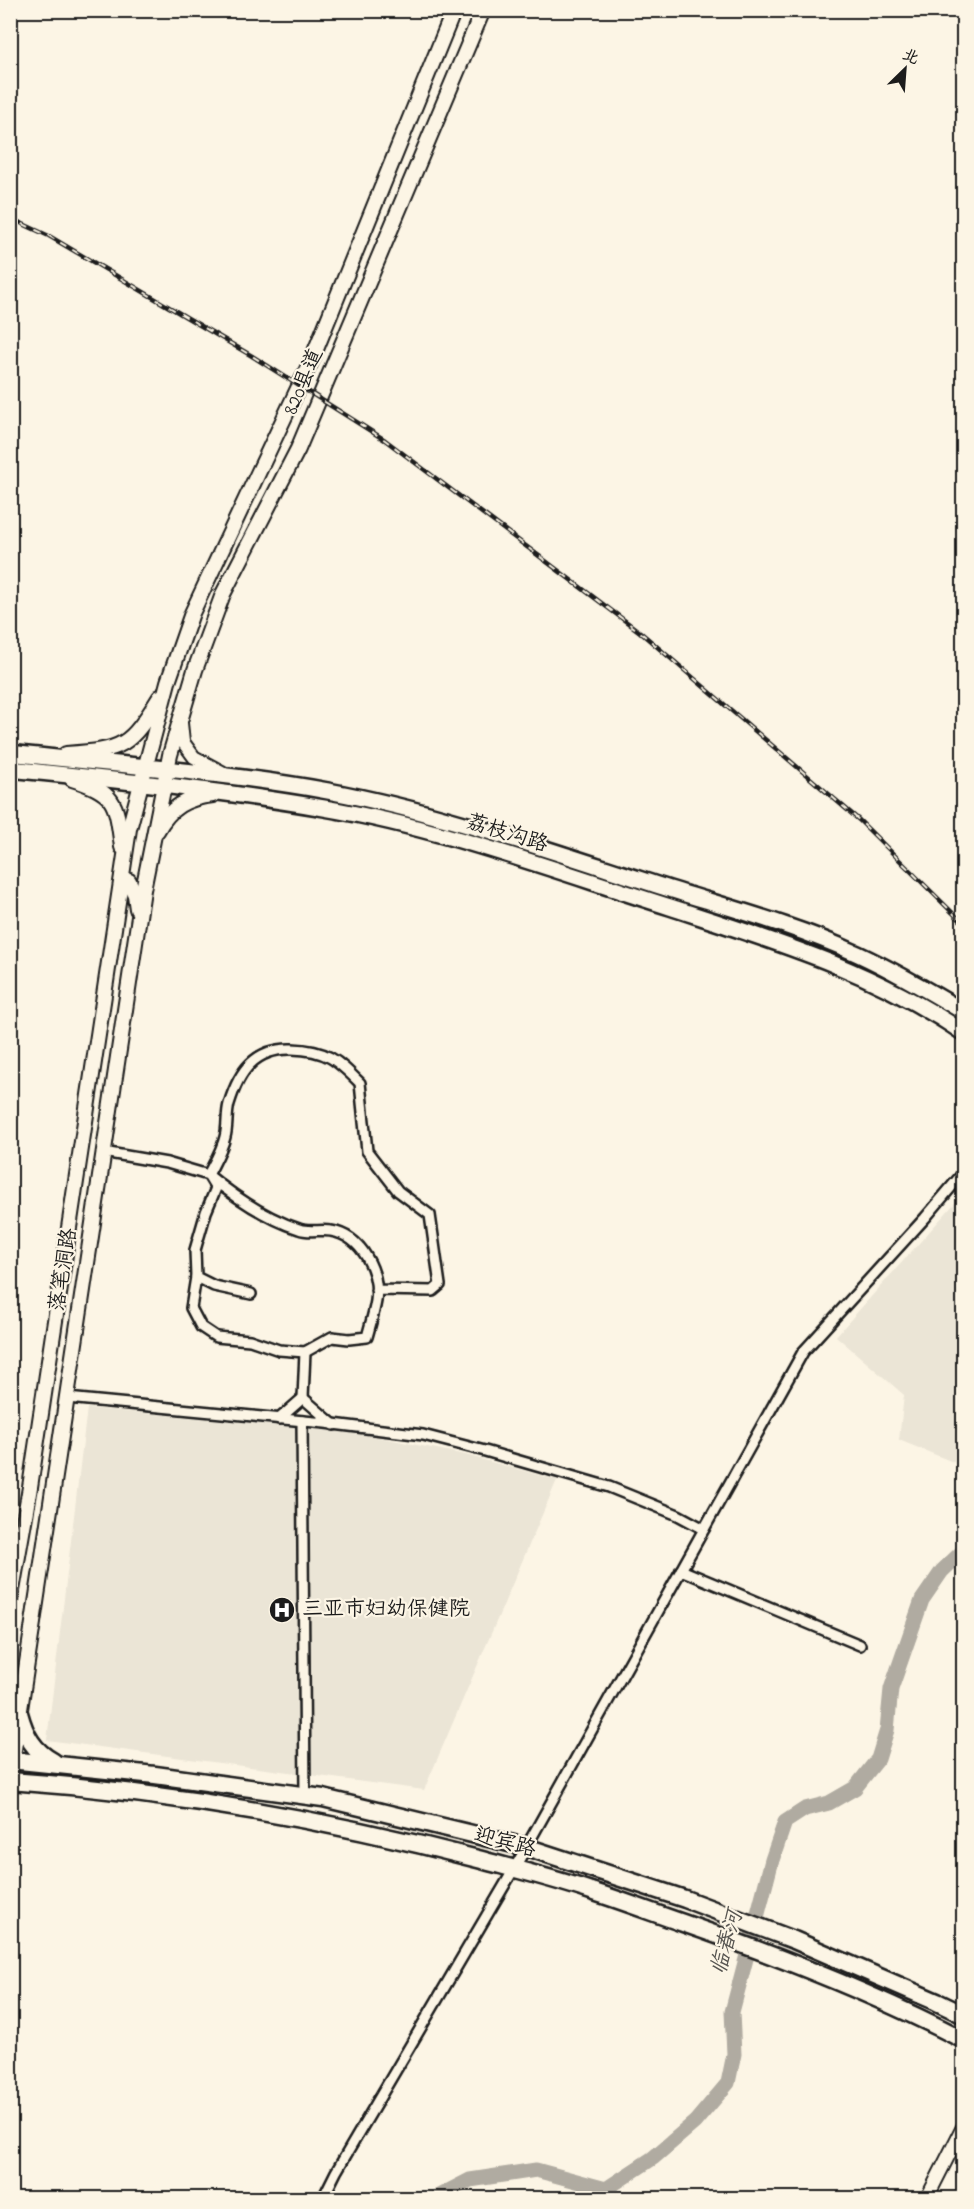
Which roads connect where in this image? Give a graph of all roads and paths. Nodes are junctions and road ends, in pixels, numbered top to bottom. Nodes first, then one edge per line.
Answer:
1 (454, 10) edge
2 (483, 10) edge
3 (168, 682) junction
4 (181, 718) junction
5 (10, 753) edge
6 (50, 765) junction
7 (144, 768) junction
8 (10, 769) edge
9 (167, 770) junction
10 (243, 779) junction
11 (141, 783) junction
12 (163, 786) junction
13 (221, 794) junction
14 (150, 853) junction
15 (124, 863) junction
16 (121, 888) junction
17 (138, 926) junction
18 (963, 1012) edge
19 (963, 1033) edge
20 (104, 1152) junction
21 (963, 1172) edge
22 (208, 1175) junction
23 (196, 1277) junction
24 (376, 1290) junction
25 (251, 1294) dead end
26 (305, 1352) junction
27 (67, 1398) junction
28 (303, 1398) junction
29 (279, 1419) junction
30 (302, 1421) junction
31 (334, 1425) junction
32 (704, 1529) junction
33 (681, 1570) junction
34 (10, 1602) edge
35 (860, 1645) dead end
36 (19, 1713) junction
37 (58, 1764) junction
38 (11, 1766) edge
39 (10, 1781) edge
40 (305, 1795) junction
41 (526, 1847) junction
42 (514, 1869) junction
43 (963, 1999) edge
44 (938, 2001) junction
45 (963, 2015) edge
46 (963, 2040) edge
47 (963, 2125) edge
48 (323, 2199) edge
49 (927, 2199) edge

1 - 3 main road, 820县道
2 - 4 main road, 820县道
3 - 6 main road
3 - 7 main road, 820县道
4 - 9 main road, 820县道
4 - 10 street
5 - 6 main road, 荔枝沟路
6 - 7 main road, 荔枝沟路
6 - 8 main road, 荔枝沟路
6 - 11 main road, 荔枝沟路
6 - 15 main road
7 - 9 main road, 荔枝沟路
7 - 11 main road, 落笔洞路
9 - 10 main road, 荔枝沟路
9 - 12 main road, 落笔洞路
10 - 18 main road, 荔枝沟路
11 - 12 main road, 荔枝沟路
11 - 15 main road, 落笔洞路
12 - 13 main road, 荔枝沟路
12 - 14 main road, 落笔洞路
13 - 14 main road
13 - 19 main road, 荔枝沟路
14 - 17 main road, 落笔洞路
15 - 16 main road, 落笔洞路
16 - 17 main road
16 - 34 main road, 落笔洞路
17 - 20 main road, 落笔洞路
20 - 22 street
20 - 27 main road, 落笔洞路
21 - 32 street
22 - 23 street
22 - 24 street
22 - 24 street
23 - 25 street
23 - 26 street
24 - 26 street
26 - 28 street
27 - 29 street
27 - 36 main road, 落笔洞路
28 - 29 street
28 - 31 street
29 - 30 street
30 - 31 street
30 - 40 street
31 - 32 street
32 - 33 street
33 - 35 street
33 - 41 street
36 - 37 highway
36 - 38 main road, 落笔洞路
37 - 38 highway, 迎宾路
37 - 40 highway, 迎宾路
39 - 42 highway, 迎宾路
40 - 41 highway, 迎宾路
41 - 42 street
41 - 44 highway, 迎宾路
42 - 46 highway, 迎宾路
42 - 48 street
43 - 44 highway
44 - 45 highway, 迎宾路
47 - 49 street

